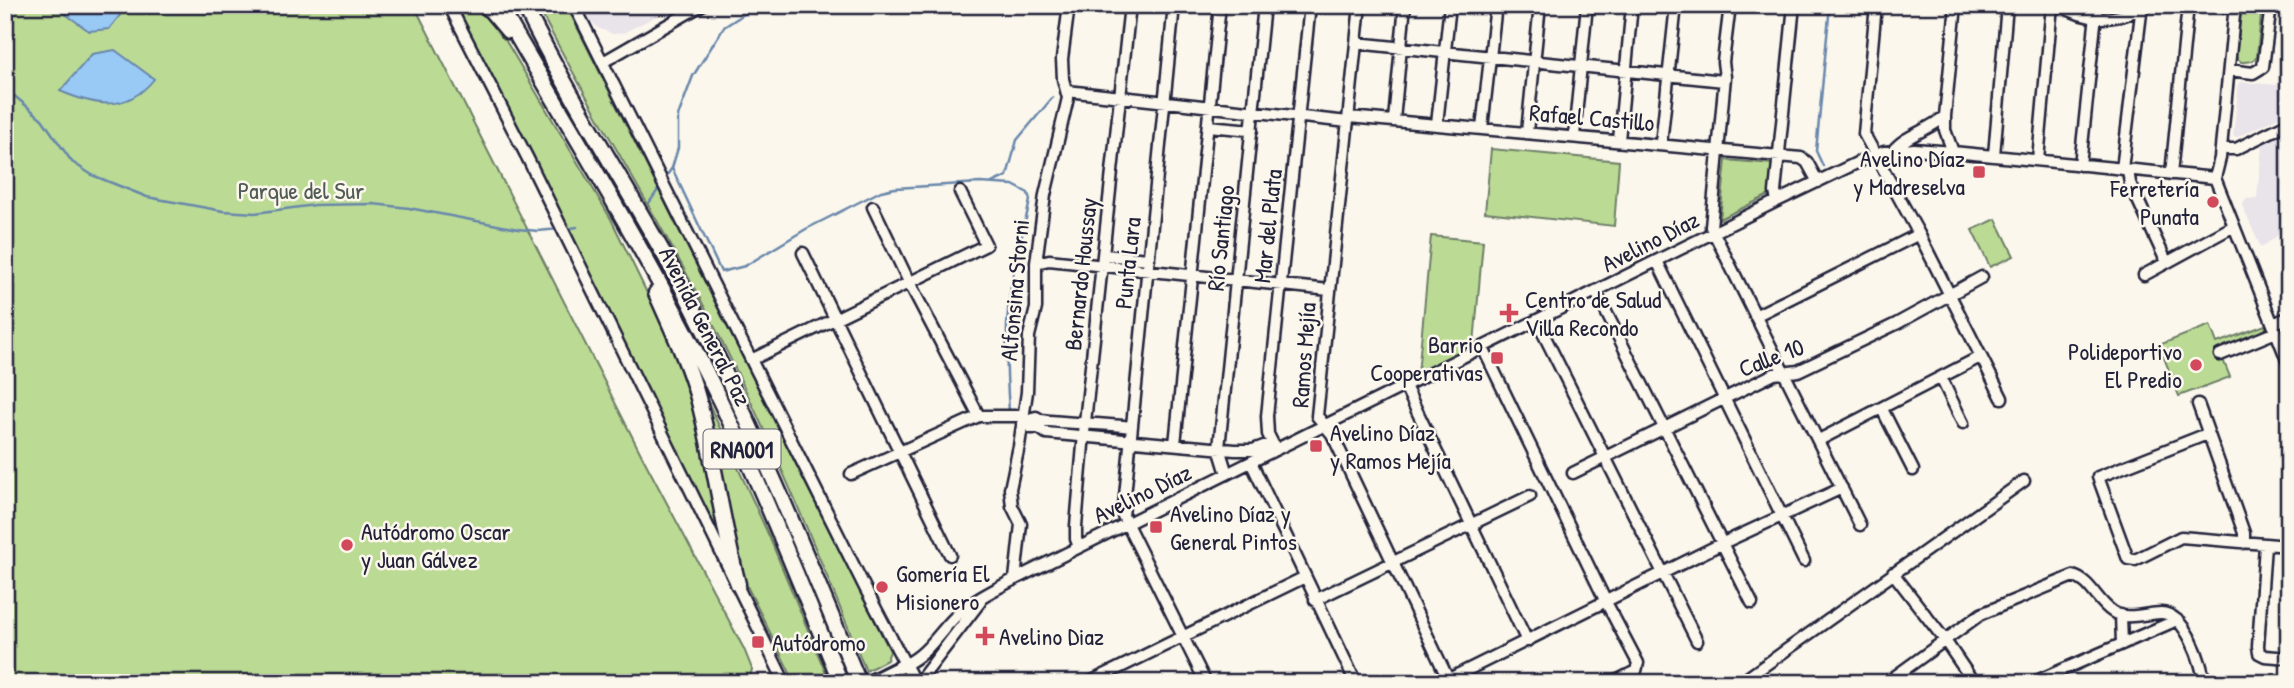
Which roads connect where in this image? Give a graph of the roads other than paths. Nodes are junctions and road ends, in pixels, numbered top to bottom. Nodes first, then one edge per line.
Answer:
1 (449, 5) edge
2 (486, 5) edge
3 (499, 5) edge
4 (524, 5) edge
5 (574, 5) edge
6 (702, 5) edge
7 (1069, 5) edge
8 (1130, 5) edge
9 (1174, 5) edge
10 (1220, 5) edge
11 (1264, 5) edge
12 (1310, 5) edge
13 (1360, 5) edge
14 (1405, 5) edge
15 (1450, 5) edge
16 (1496, 5) edge
17 (1540, 5) edge
18 (1587, 5) edge
19 (1632, 5) edge
20 (1676, 5) edge
21 (1730, 5) edge
22 (1794, 5) edge
23 (1876, 5) edge
24 (1956, 5) edge
25 (2007, 5) edge
26 (2052, 5) edge
27 (2060, 5) edge
28 (2097, 5) edge
29 (2188, 5) edge
30 (2205, 5) edge
31 (2270, 5) edge
32 (2142, 7) edge
33 (2235, 7) edge
34 (2095, 19) junction
35 (1356, 43) junction
36 (523, 46) junction
37 (1401, 48) junction
38 (1445, 52) junction
39 (1490, 57) junction
40 (1534, 61) junction
41 (603, 62) junction
42 (1723, 62) junction
43 (1581, 66) junction
44 (2228, 70) junction
45 (1626, 71) junction
46 (1668, 75) junction
47 (1711, 80) junction
48 (1724, 81) junction
49 (1067, 92) junction
50 (1120, 96) junction
51 (1166, 101) junction
52 (1210, 106) junction
53 (1254, 111) junction
54 (1299, 116) junction
55 (1945, 116) junction
56 (1349, 119) junction
57 (1394, 120) junction
58 (2289, 123) edge
59 (1437, 124) junction
60 (1209, 126) junction
61 (1482, 128) junction
62 (1252, 130) junction
63 (1527, 132) junction
64 (1574, 136) junction
65 (1619, 140) junction
66 (1661, 144) junction
67 (1717, 149) junction
68 (2221, 149) junction
69 (1893, 150) junction
70 (1953, 152) junction
71 (1876, 154) junction
72 (1779, 155) junction
73 (1994, 155) junction
74 (2038, 160) junction
75 (2080, 165) junction
76 (2125, 170) junction
77 (2171, 174) junction
78 (2215, 178) junction
79 (1818, 182) junction
80 (960, 192) dead end
81 (1777, 201) junction
82 (873, 207) dead end
83 (2234, 226) junction
84 (628, 227) junction
85 (1713, 233) junction
86 (1919, 234) junction
87 (803, 253) dead end
88 (1104, 255) junction
89 (1657, 261) junction
90 (2166, 261) junction
91 (1036, 263) junction
92 (1148, 265) junction
93 (1103, 267) junction
94 (1193, 275) junction
95 (2144, 275) dead end
96 (1982, 277) dead end
97 (1236, 280) junction
98 (910, 285) junction
99 (1282, 285) junction
100 (1329, 290) junction
101 (1596, 292) junction
102 (1950, 294) junction
103 (1755, 316) junction
104 (2289, 317) edge
105 (834, 320) junction
106 (1537, 321) junction
107 (2274, 328) junction
108 (1483, 348) junction
109 (2220, 355) dead end
110 (1980, 357) junction
111 (751, 360) junction
112 (2289, 365) edge
113 (1785, 373) junction
114 (1941, 378) junction
115 (1405, 386) junction
116 (1724, 398) junction
117 (2001, 398) dead end
118 (1025, 401) junction
119 (2198, 404) dead end
120 (1882, 409) junction
121 (979, 416) junction
122 (1022, 416) junction
123 (1039, 422) junction
124 (1085, 422) junction
125 (1963, 423) dead end
126 (1325, 425) junction
127 (1664, 426) junction
128 (1131, 427) junction
129 (2207, 434) junction
130 (1084, 436) junction
131 (1819, 440) junction
132 (1130, 441) junction
133 (1175, 444) junction
134 (1274, 447) junction
135 (1219, 448) junction
136 (901, 453) junction
137 (1606, 455) junction
138 (1251, 462) junction
139 (1913, 470) dead end
140 (1573, 472) dead end
141 (851, 474) dead end
142 (1227, 474) junction
143 (2024, 481) dead end
144 (1842, 488) junction
145 (1530, 496) dead end
146 (1782, 516) junction
147 (1472, 523) junction
148 (1126, 524) junction
149 (1860, 525) dead end
150 (2244, 543) junction
151 (1723, 544) junction
152 (2266, 545) junction
153 (2289, 546) edge
154 (1079, 547) junction
155 (950, 555) dead end
156 (1393, 561) junction
157 (1804, 561) dead end
158 (1665, 572) junction
159 (1893, 573) junction
160 (1305, 577) junction
161 (1015, 579) junction
162 (738, 584) junction
163 (988, 593) junction
164 (1315, 600) junction
165 (1606, 602) junction
166 (1752, 603) dead end
167 (2121, 615) junction
168 (2177, 620) junction
169 (1182, 638) junction
170 (1944, 639) junction
171 (1527, 641) junction
172 (1697, 641) dead end
173 (2122, 643) junction
174 (2289, 658) edge
175 (906, 664) junction
176 (857, 677) edge
177 (840, 681) edge
178 (1444, 681) edge
179 (785, 683) edge
180 (868, 683) edge
181 (917, 683) edge
182 (1088, 683) edge
183 (1206, 683) edge
184 (1356, 683) edge
185 (1612, 683) edge
186 (1740, 683) edge
187 (1886, 683) edge
188 (1973, 683) edge
189 (2032, 683) edge
190 (2204, 683) edge

1 - 162 street
2 - 36 highway
3 - 36 highway, Avenida General Paz / RNA001
4 - 176 highway, Avenida General Paz / RNA001
5 - 41 street, Avenida General Paz
6 - 41 street
7 - 49 street, Alfonsina Storni
8 - 50 street, Bernardo Houssay
9 - 51 street, Punta Lara
10 - 52 street
11 - 53 street, Río Santiago
12 - 54 street, Mar del Plata
13 - 35 street, Ramos Mejía
14 - 37 street
15 - 38 street
16 - 39 street
17 - 40 street
18 - 43 street
19 - 45 street
20 - 46 street
21 - 42 street
22 - 72 street
23 - 71 street
24 - 55 street
25 - 73 street
26 - 74 street
27 - 34 street
28 - 34 street
29 - 77 street
30 - 33 street
31 - 44 street
32 - 34 street
32 - 76 street
33 - 44 street
34 - 75 street
35 - 37 street
35 - 56 street, Ramos Mejía
36 - 84 highway, Avenida General Paz / RNA001
37 - 38 street
37 - 57 street
38 - 39 street
38 - 59 street
39 - 40 street
39 - 61 street
40 - 43 street
40 - 63 street
41 - 111 street, Avenida General Paz
42 - 47 street
42 - 48 street
43 - 45 street
43 - 64 street
44 - 68 street
45 - 46 street
45 - 65 street
46 - 47 street
46 - 66 street
47 - 48 street
48 - 67 street
49 - 50 street, Rafael Castillo
49 - 91 street, Alfonsina Storni
50 - 51 street, Rafael Castillo
50 - 88 street, Bernardo Houssay
51 - 52 street, Rafael Castillo
51 - 92 street, Punta Lara
52 - 53 street, Rafael Castillo
52 - 60 street
53 - 54 street, Rafael Castillo
53 - 62 street, Río Santiago
54 - 56 street, Rafael Castillo
54 - 99 street, Mar del Plata
55 - 69 street
55 - 70 street
56 - 57 street, Rafael Castillo
56 - 100 street, Ramos Mejía
57 - 59 street, Rafael Castillo
58 - 68 street
59 - 61 street, Rafael Castillo
60 - 62 street
60 - 94 street
61 - 63 street, Rafael Castillo
62 - 97 street, Río Santiago
63 - 64 street, Rafael Castillo
64 - 65 street, Rafael Castillo
65 - 66 street, Rafael Castillo
66 - 67 street, Rafael Castillo
67 - 72 street, Rafael Castillo
67 - 85 street
68 - 78 street
69 - 70 street, Avelino Díaz
69 - 71 street, Avelino Díaz
70 - 73 street, Avelino Díaz
71 - 79 street, Avelino Díaz
71 - 86 street
72 - 79 street, Rafael Castillo
72 - 81 street
73 - 74 street, Avelino Díaz
74 - 75 street, Avelino Díaz
75 - 76 street, Avelino Díaz
76 - 77 street, Avelino Díaz
76 - 90 street
77 - 78 street, Avelino Díaz
78 - 83 street
79 - 81 street, Avelino Díaz
80 - 98 street
81 - 85 street, Avelino Díaz
82 - 98 street
83 - 90 street
83 - 107 street
84 - 162 highway
84 - 177 highway, Avenida General Paz / RNA001
85 - 89 street, Avelino Díaz
85 - 103 street
86 - 102 street
86 - 103 street
87 - 105 street
88 - 92 street
88 - 93 street, Bernardo Houssay
89 - 101 street, Avelino Díaz
89 - 116 street
90 - 95 street
91 - 93 street
91 - 118 street, Alfonsina Storni
92 - 93 street
92 - 94 street
92 - 128 street, Punta Lara
93 - 124 street, Bernardo Houssay
94 - 97 street
94 - 133 street
96 - 102 street, Calle 10
97 - 99 street
97 - 135 street, Río Santiago
98 - 105 street
98 - 121 street
99 - 100 street
99 - 134 street, Mar del Plata
100 - 126 street, Ramos Mejía
101 - 106 street, Avelino Díaz
101 - 127 street
102 - 110 street
102 - 113 street, Calle 10
103 - 113 street
104 - 107 street
105 - 111 street
105 - 136 street
106 - 108 street, Avelino Díaz
106 - 137 street
107 - 109 street
107 - 112 street
108 - 115 street, Avelino Díaz
108 - 165 street
110 - 114 street
110 - 117 street
111 - 175 street, Avenida General Paz
113 - 116 street, Calle 10
113 - 131 street
114 - 120 street
114 - 125 street
115 - 126 street, Avelino Díaz
115 - 147 street
116 - 127 street, Calle 10
116 - 146 street
118 - 122 street, Alfonsina Storni
118 - 123 street
119 - 129 street
120 - 131 street
120 - 139 street
121 - 122 street
121 - 136 street
122 - 161 street, Alfonsina Storni
123 - 124 street
123 - 130 street
124 - 128 street
124 - 130 street, Bernardo Houssay
126 - 134 street, Avelino Díaz
126 - 156 street, Ramos Mejía
127 - 137 street, Calle 10
127 - 151 street
128 - 132 street, Punta Lara
129 - 150 street
129 - 150 street
130 - 132 street
130 - 154 street, Bernardo Houssay
131 - 144 street
132 - 133 street
132 - 148 street, Punta Lara
133 - 135 street
134 - 135 street
134 - 138 street, Avelino Díaz
135 - 142 street, Río Santiago
136 - 141 street
136 - 155 street
137 - 140 street, Calle 10
137 - 158 street
138 - 142 street, Avelino Díaz
138 - 160 street
142 - 148 street, Avelino Díaz
143 - 159 street
144 - 146 street
144 - 149 street
145 - 147 street
146 - 151 street
146 - 157 street
147 - 156 street
147 - 171 street
148 - 154 street, Avelino Díaz
148 - 169 street
150 - 152 street
151 - 158 street
151 - 166 street
152 - 153 street
152 - 174 street
154 - 161 street, Avelino Díaz
156 - 164 street
156 - 178 street, Ramos Mejía
158 - 165 street
158 - 172 street
159 - 170 street
159 - 186 street
160 - 164 street
160 - 169 street
161 - 163 street, Avelino Díaz
162 - 179 street
163 - 175 street, Avelino Díaz
163 - 181 street, Avelino Díaz
164 - 184 street
165 - 171 street
165 - 185 street
167 - 168 street
167 - 170 street
167 - 173 street
168 - 173 street
168 - 190 street
169 - 182 street
169 - 183 street
170 - 187 street
170 - 188 street
171 - 178 street
173 - 189 street
175 - 180 main road
175 - 181 street, Avenida General Paz

